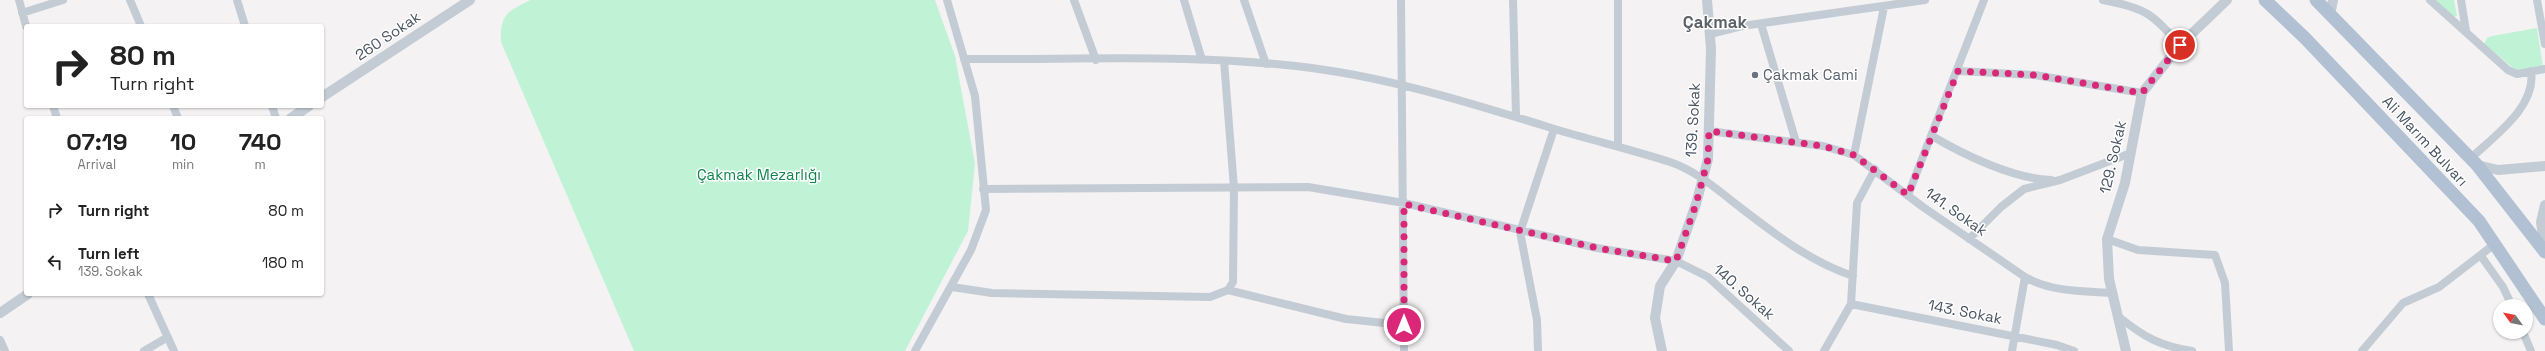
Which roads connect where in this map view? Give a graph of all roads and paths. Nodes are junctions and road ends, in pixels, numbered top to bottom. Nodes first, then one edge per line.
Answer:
1 (19, 0) edge
2 (63, 0) edge
3 (130, 0) edge
4 (237, 0) edge
5 (947, 0) edge
6 (1074, 0) edge
7 (1184, 0) edge
8 (1244, 0) edge
9 (1401, 0) edge
10 (1513, 0) edge
11 (1618, 0) edge
12 (1707, 0) edge
13 (1925, 0) edge
14 (1984, 0) edge
15 (2103, 0) edge
16 (2227, 0) edge
17 (2265, 0) edge
18 (2316, 0) edge
19 (2333, 0) edge
20 (2430, 0) edge
21 (2460, 0) edge
22 (2537, 0) edge
23 (466, 1) edge
24 (1884, 7) junction
25 (22, 13) junction
26 (2330, 15) junction
27 (25, 24) edge
28 (139, 24) edge
29 (244, 24) edge
30 (1761, 24) junction
31 (2466, 31) junction
32 (1710, 34) junction
33 (2545, 44) edge
34 (2180, 45) junction
35 (964, 59) junction
36 (1096, 60) junction
37 (1202, 60) junction
38 (1224, 60) junction
39 (1266, 64) junction
40 (2545, 68) edge
41 (1958, 71) junction
42 (2531, 71) junction
43 (1402, 86) junction
44 (2142, 93) junction
45 (324, 96) edge
46 (306, 108) edge
47 (1516, 115) junction
48 (294, 116) edge
49 (1554, 129) junction
50 (1709, 131) junction
51 (1932, 136) junction
52 (1796, 142) junction
53 (1618, 145) junction
54 (2131, 153) junction
55 (1854, 155) junction
56 (2473, 162) junction
57 (2545, 166) edge
58 (1874, 169) junction
59 (1703, 178) junction
60 (2060, 180) junction
61 (1234, 188) junction
62 (984, 189) junction
63 (1908, 195) junction
64 (1404, 204) junction
65 (2545, 205) edge
66 (1520, 232) junction
67 (1969, 239) junction
68 (2107, 239) junction
69 (2496, 243) junction
70 (2545, 251) edge
71 (2481, 256) junction
72 (1676, 261) junction
73 (1853, 276) junction
74 (2025, 277) junction
75 (952, 287) junction
76 (1228, 290) junction
77 (2113, 293) junction
78 (25, 296) edge
79 (149, 296) edge
80 (2509, 299) edge
81 (1851, 304) junction
82 (0, 313) edge
83 (2119, 317) junction
84 (2545, 318) edge
85 (1404, 325) junction
86 (2014, 336) junction
87 (168, 337) junction
88 (2526, 339) edge
89 (0, 340) edge
90 (2126, 350) edge
91 (5, 351) edge
92 (144, 351) edge
93 (174, 351) edge
94 (914, 351) edge
95 (1404, 351) edge
96 (1538, 351) edge
97 (1662, 351) edge
98 (1789, 351) edge
99 (1824, 351) edge
100 (2012, 351) edge
101 (2074, 351) edge
102 (2192, 351) edge
103 (2229, 351) edge
104 (2362, 351) edge
105 (2531, 351) edge

1 - 25 street
2 - 25 street
3 - 28 street
4 - 29 street
5 - 35 street
6 - 36 street
7 - 37 street
8 - 39 street
9 - 43 street
10 - 47 street
11 - 53 street
12 - 32 street, 139. Sokak
13 - 24 street
14 - 41 street
15 - 34 street
16 - 34 street, 129. Sokak
17 - 69 main road, Ali Marım Bulvarı
18 - 26 main road, Ali Marım Bulvarı
19 - 26 street
20 - 31 street
21 - 31 street
22 - 33 street
23 - 45 street, 260 Sokak
24 - 30 street
24 - 55 street
25 - 27 street
26 - 56 main road, Ali Marım Bulvarı
30 - 32 street
30 - 52 street
31 - 42 street
32 - 50 street, 139. Sokak
34 - 44 street, 129. Sokak
35 - 36 street
35 - 62 street
36 - 37 street
37 - 38 street
38 - 39 street
38 - 61 street
39 - 43 street
40 - 42 street
41 - 44 street
41 - 51 street
42 - 56 street
43 - 47 street
43 - 64 street
44 - 54 street, 129. Sokak
46 - 48 street
47 - 49 street
49 - 53 street
49 - 66 street
50 - 52 street, 141. Sokak
50 - 59 street, 139. Sokak
51 - 60 street
51 - 63 street
52 - 55 street, 141. Sokak
53 - 59 street
54 - 60 street
54 - 68 street, 129. Sokak
55 - 58 street, 141. Sokak
56 - 57 street
56 - 70 main road, Ali Marım Bulvarı
58 - 63 street, 141. Sokak
58 - 73 street
59 - 72 street, 139. Sokak
59 - 73 street
60 - 67 street
61 - 62 street, 140. Sokak
61 - 64 street, 140. Sokak
61 - 76 street
62 - 75 street
63 - 67 street, 141. Sokak
64 - 66 street, 140. Sokak
64 - 85 street
65 - 70 street
66 - 72 street, 140. Sokak
66 - 96 street
67 - 74 street, 141. Sokak
68 - 77 street, 129. Sokak
68 - 103 street
69 - 71 street
69 - 84 main road, Ali Marım Bulvarı
71 - 80 street
71 - 104 street
72 - 97 street, 139. Sokak
72 - 98 street, 140. Sokak
73 - 81 street
74 - 77 street, 141. Sokak
74 - 86 street
75 - 76 street
75 - 94 street
76 - 85 street
77 - 83 street, 129. Sokak
78 - 82 street
79 - 87 street
81 - 86 street, 143. Sokak
81 - 99 street
83 - 90 street, 129. Sokak
83 - 102 street
85 - 95 street
86 - 100 street
86 - 101 street, 143. Sokak
87 - 92 street
87 - 93 street
88 - 105 street
89 - 91 street

